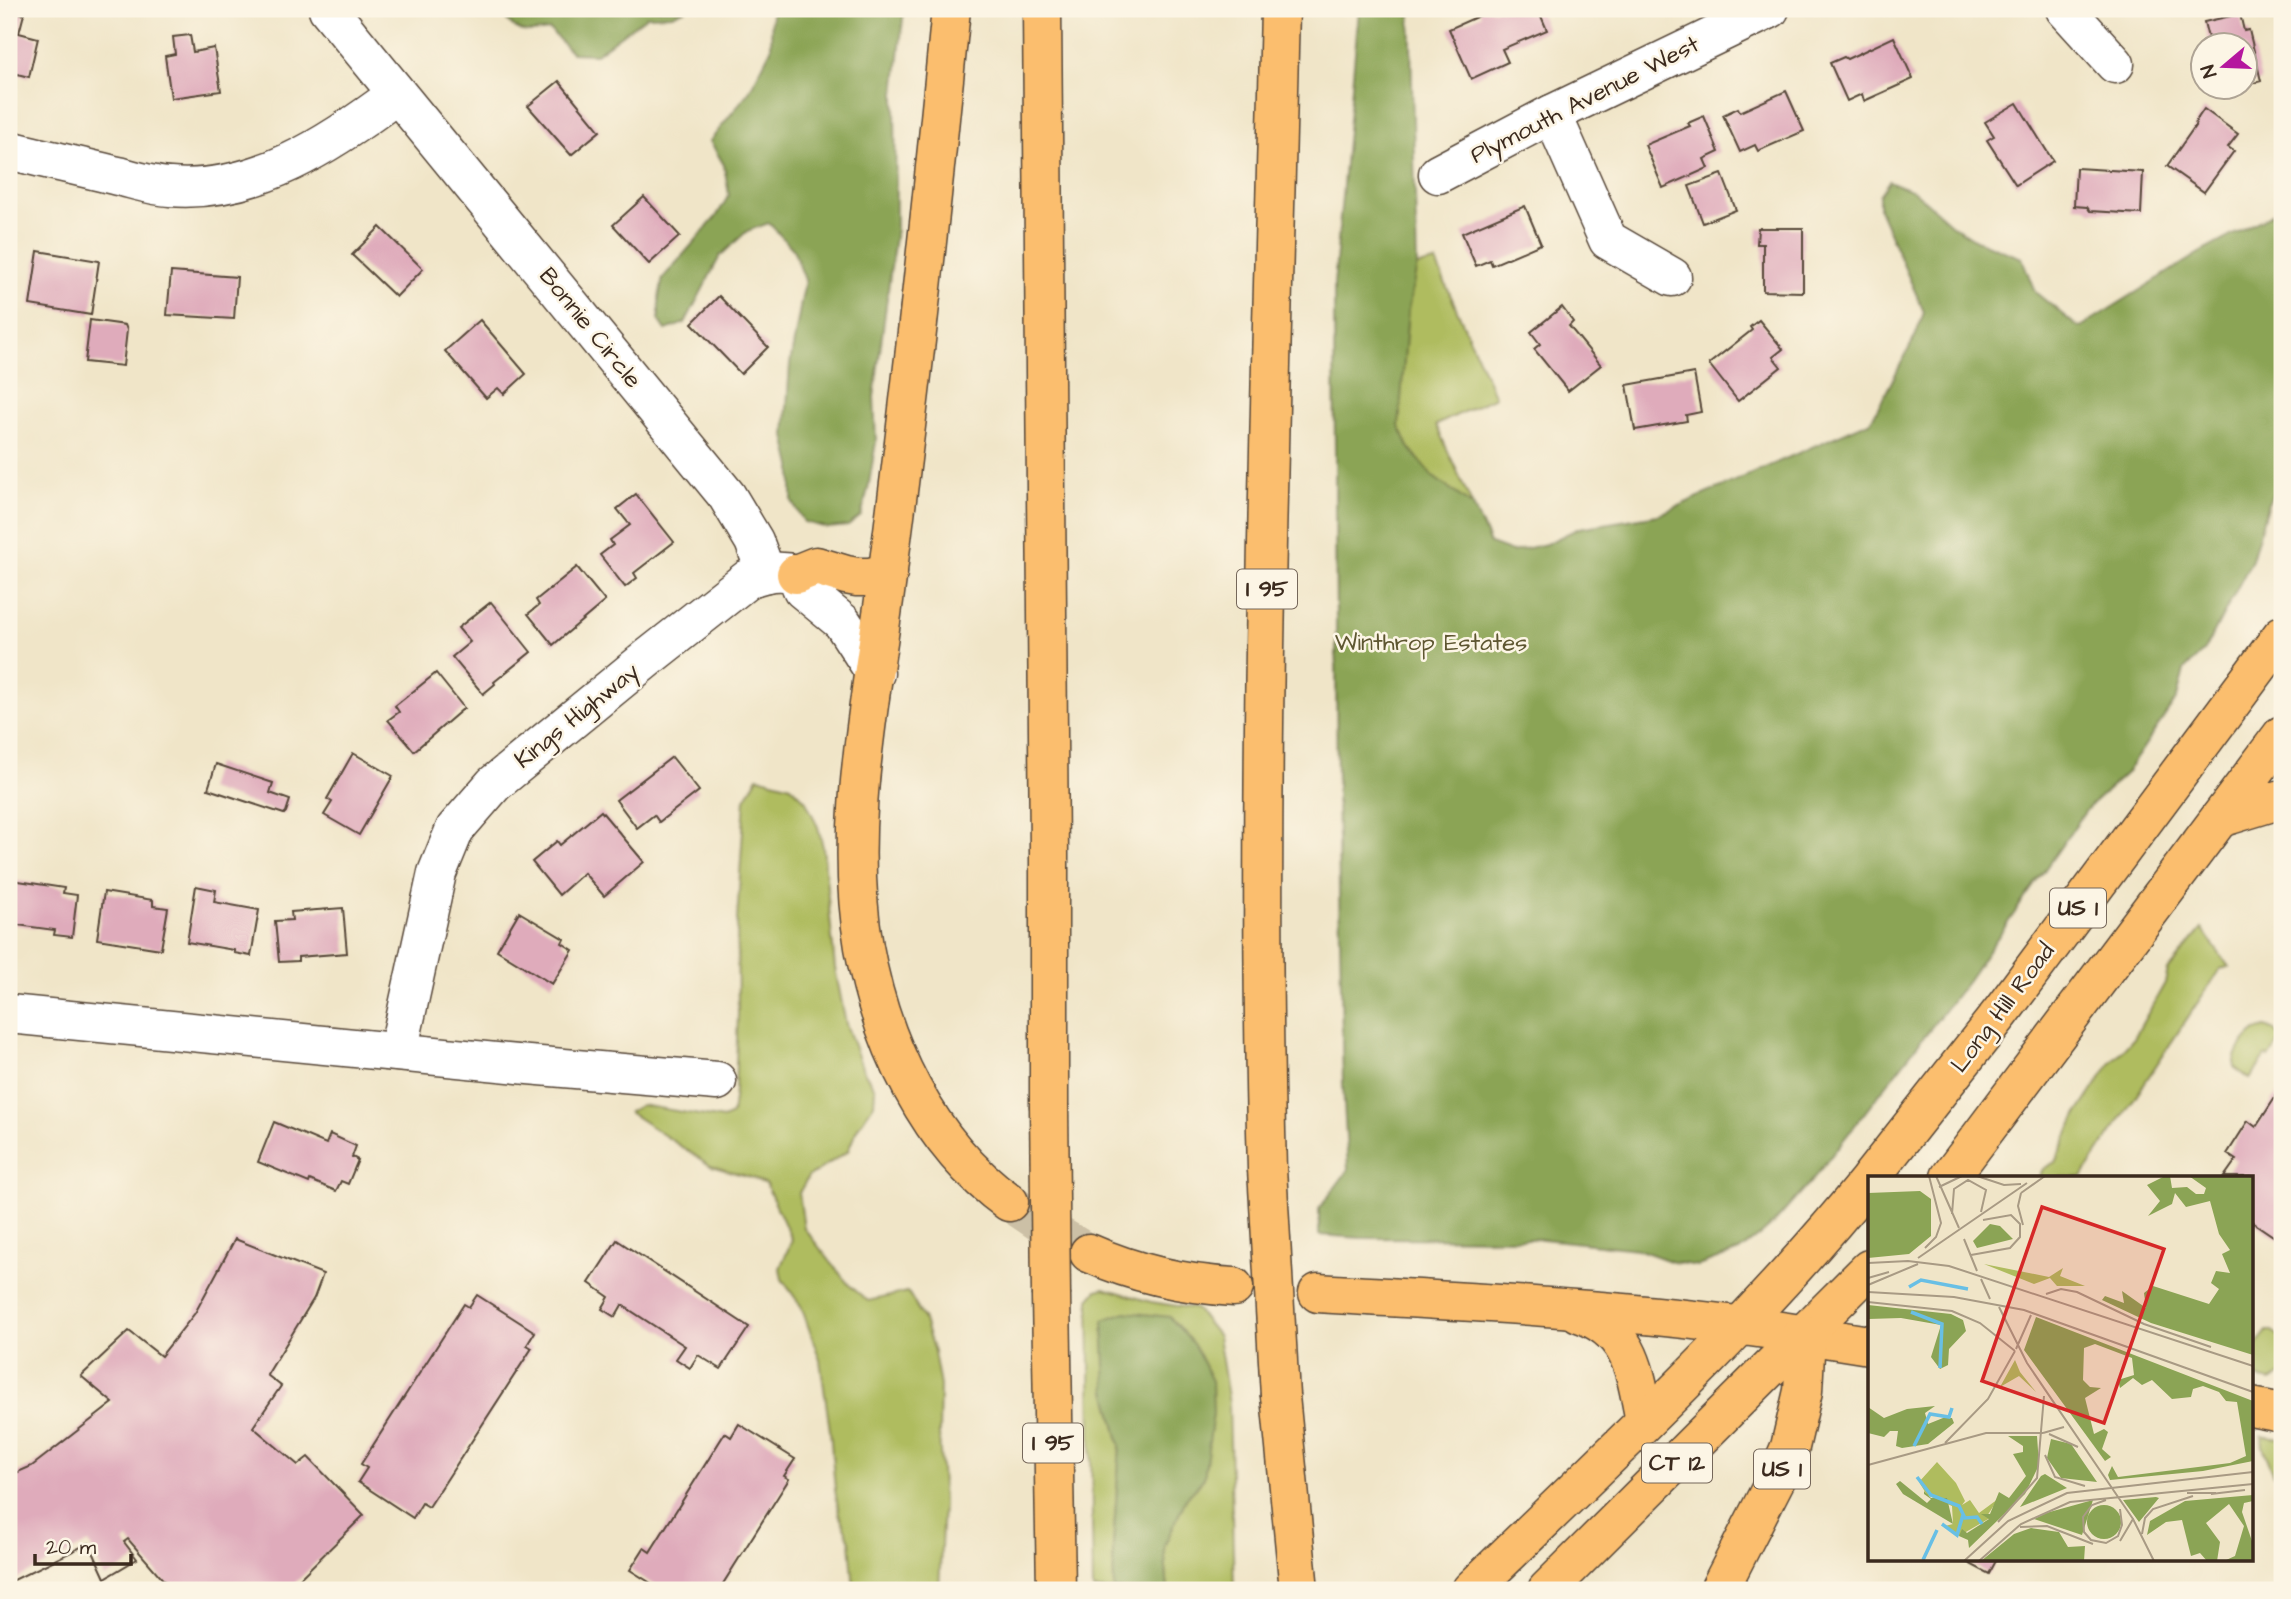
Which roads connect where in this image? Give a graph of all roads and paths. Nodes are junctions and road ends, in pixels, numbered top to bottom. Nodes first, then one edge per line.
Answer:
1 (328, 9) edge
2 (951, 9) edge
3 (1042, 9) edge
4 (1067, 9) edge
5 (1280, 9) edge
6 (1770, 9) edge
7 (2065, 9) edge
8 (2115, 64) dead end
9 (397, 94) junction
10 (1552, 114) junction
11 (9, 150) edge
12 (1438, 174) dead end
13 (1672, 276) dead end
14 (781, 573) junction
15 (888, 573) junction
16 (2282, 635) edge
17 (875, 673) junction
18 (2282, 735) edge
19 (2282, 799) edge
20 (2220, 818) junction
21 (1049, 854) junction
22 (9, 1014) edge
23 (398, 1052) junction
24 (717, 1081) dead end
25 (1872, 1176) edge
26 (1951, 1176) edge
27 (1868, 1181) edge
28 (1009, 1202) tunnel mouth
29 (1089, 1253) tunnel mouth
30 (1868, 1270) edge
31 (1234, 1287) dead end
32 (1318, 1293) dead end
33 (1560, 1308) junction
34 (1740, 1325) junction
35 (1806, 1335) junction
36 (1868, 1345) edge
37 (2252, 1407) edge
38 (2282, 1413) edge
39 (1645, 1421) junction
40 (1056, 1590) edge
41 (1300, 1590) edge
42 (1471, 1590) edge
43 (1547, 1590) edge
44 (1719, 1590) edge

1 - 9 street, Bonnie Circle
2 - 15 main road
3 - 21 main road, I 95
4 - 21 main road
5 - 41 main road, I 95, bridge
6 - 10 street, Plymouth Avenue West
7 - 8 street
9 - 11 street
9 - 14 street, Bonnie Circle
10 - 12 street, Plymouth Avenue West
10 - 13 street
14 - 15 main road
14 - 17 street
14 - 23 street, Kings Highway
15 - 17 main road
16 - 25 main road, Long Hill Road / US 1
17 - 28 main road
18 - 20 main road, US 1
19 - 20 main road
20 - 26 main road, US 1
21 - 40 main road, I 95, bridge
22 - 23 street
23 - 24 street
27 - 34 main road, Long Hill Road / US 1
29 - 31 main road
30 - 35 main road
32 - 33 main road
33 - 34 main road
33 - 39 main road
34 - 35 main road
34 - 39 main road, Long Hill Road / US 1
35 - 36 main road
35 - 43 main road, CT 12
35 - 44 main road, US 1
37 - 38 main road
39 - 42 main road, Long Hill Road / US 1

